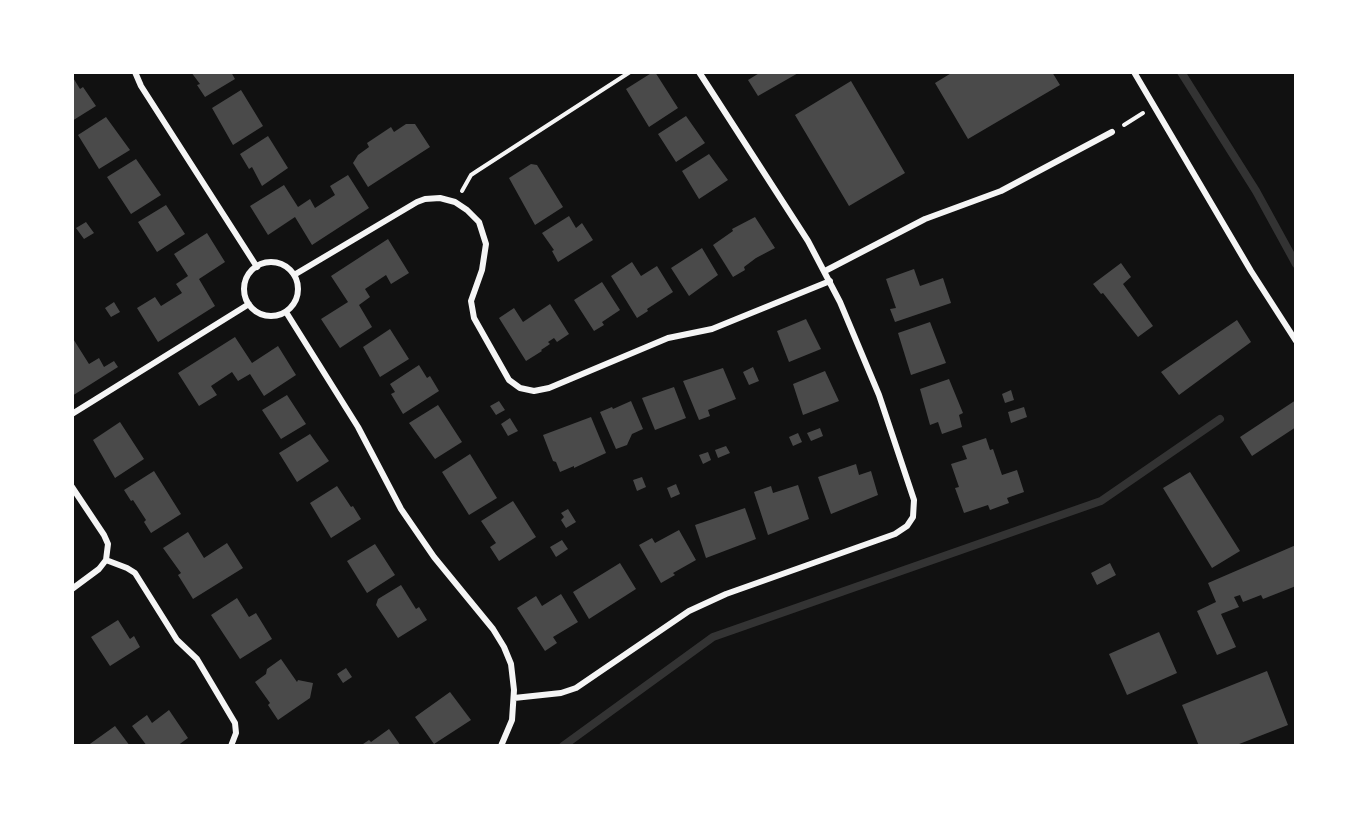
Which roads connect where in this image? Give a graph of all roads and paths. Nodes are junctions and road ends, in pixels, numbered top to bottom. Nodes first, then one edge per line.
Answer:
1 (135, 72) edge
2 (630, 72) edge
3 (699, 72) edge
4 (1134, 72) edge
5 (1154, 106) junction
6 (1112, 132) joint
7 (455, 202) junction
8 (257, 267) junction
9 (825, 271) junction
10 (294, 275) junction
11 (830, 281) junction
12 (249, 304) junction
13 (285, 312) junction
14 (1296, 340) edge
15 (72, 414) edge
16 (72, 487) edge
17 (106, 560) junction
18 (72, 589) edge
19 (514, 698) junction
20 (231, 746) edge
21 (501, 746) edge

1 - 8 street
2 - 7 path
3 - 9 street
4 - 5 street
5 - 6 path
5 - 14 street
6 - 9 street
7 - 10 street
7 - 11 street
8 - 10 street
8 - 12 street
9 - 11 street
10 - 13 street
11 - 19 street
12 - 13 street
12 - 15 street
13 - 19 street
16 - 17 street
17 - 18 street
17 - 20 street
19 - 21 street

